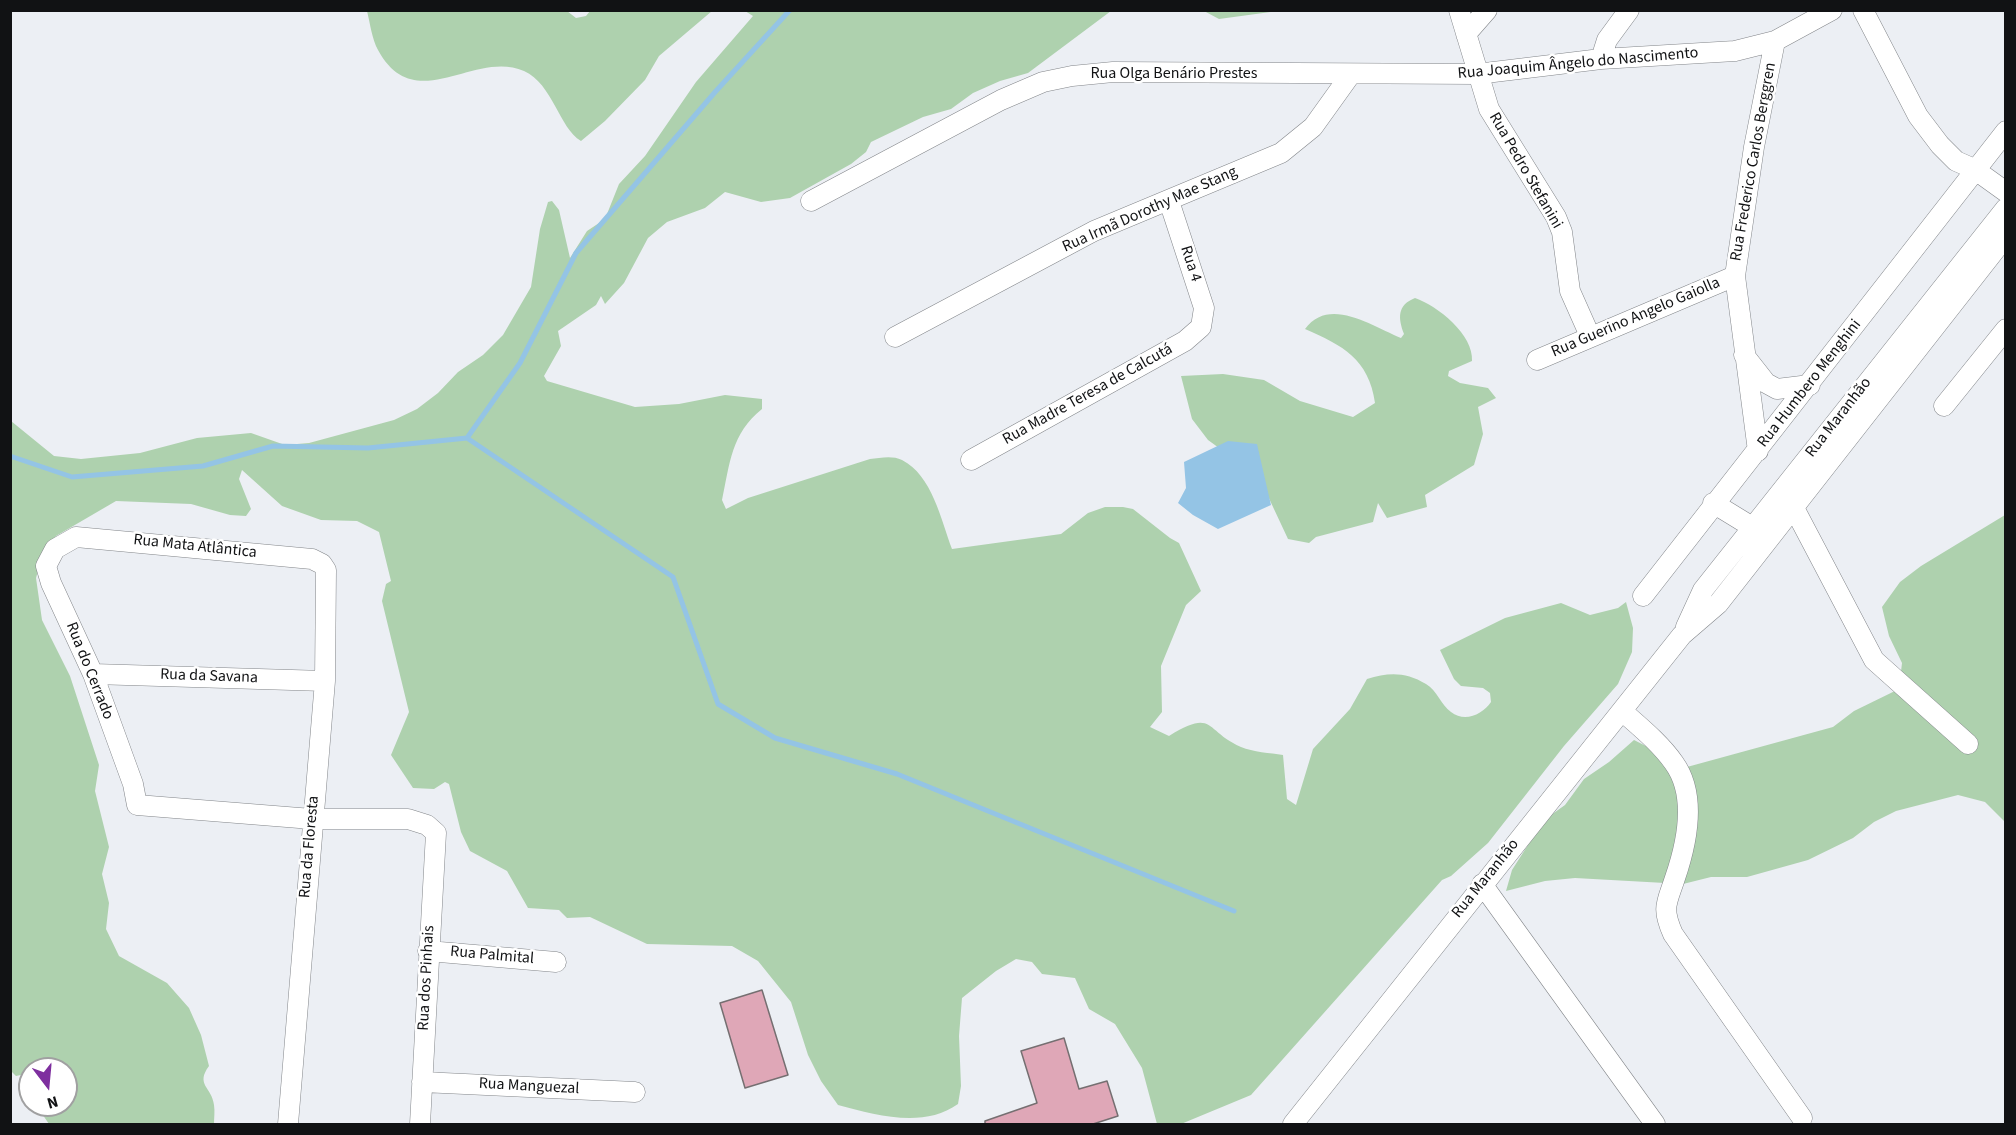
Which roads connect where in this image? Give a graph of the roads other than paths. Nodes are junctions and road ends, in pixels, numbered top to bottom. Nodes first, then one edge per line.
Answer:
1 (1459, 10) edge
2 (1487, 10) edge
3 (1629, 10) edge
4 (1832, 10) edge
5 (1863, 10) edge
6 (1466, 34) junction
7 (1776, 41) junction
8 (1601, 59) junction
9 (1351, 74) junction
10 (1477, 74) junction
11 (2006, 131) edge
12 (1974, 169) junction
13 (2006, 192) edge
14 (811, 201) dead end
15 (1169, 201) junction
16 (2006, 208) edge
17 (2006, 236) edge
18 (1735, 276) junction
19 (1201, 327) joint
20 (2006, 329) edge
21 (1590, 336) junction
22 (895, 337) dead end
23 (1744, 355) junction
24 (1537, 360) dead end
25 (1810, 385) junction
26 (1944, 406) dead end
27 (1758, 451) junction
28 (971, 460) dead end
29 (1713, 503) junction
30 (1794, 508) junction
31 (1753, 527) junction
32 (1770, 538) junction
33 (62, 543) joint
34 (326, 570) joint
35 (1643, 597) dead end
36 (1682, 635) junction
37 (93, 674) junction
38 (325, 681) junction
39 (1622, 711) junction
40 (1968, 744) dead end
41 (312, 819) junction
42 (1482, 884) junction
43 (428, 951) junction
44 (556, 962) dead end
45 (422, 1082) junction
46 (635, 1092) dead end
47 (1802, 1118) dead end
48 (288, 1125) edge
49 (420, 1125) edge
50 (1293, 1125) edge
51 (1655, 1125) edge

1 - 6 street, Rua Pedro Stefanini
2 - 6 street
3 - 8 street
4 - 7 street, Rua Joaquim Ângelo do Nascimento
5 - 12 street
6 - 10 street, Rua Pedro Stefanini
7 - 8 street, Rua Joaquim Ângelo do Nascimento
7 - 18 street, Rua Frederico Carlos Berggren
8 - 10 street, Rua Joaquim Ângelo do Nascimento
9 - 10 street, Rua Joaquim Ângelo do Nascimento
9 - 14 street, Rua Olga Benário Prestes
9 - 15 street, Rua Irmã Dorothy Mae Stang
10 - 21 street, Rua Pedro Stefanini
11 - 12 street, Rua Humbero Menghini
12 - 13 street
12 - 25 street, Rua Humbero Menghini
15 - 19 street, Rua 4
15 - 22 street, Rua Irmã Dorothy Mae Stang
16 - 31 street, Rua Maranhão
17 - 30 street, Rua Maranhão
18 - 21 street, Rua Guerino Angelo Gaiolla
18 - 23 street, Rua Frederico Carlos Berggren
19 - 28 street, Rua Madre Teresa de Calcutá
20 - 26 street
21 - 24 street, Rua Guerino Angelo Gaiolla
23 - 25 street
23 - 27 street, Rua Frederico Carlos Berggren
25 - 27 street, Rua Humbero Menghini
27 - 29 street, Rua Humbero Menghini
29 - 31 street
29 - 35 street, Rua Humbero Menghini
30 - 32 street, Rua Maranhão
30 - 40 street
31 - 32 street
31 - 36 street, Rua Maranhão
32 - 36 street, Rua Maranhão
33 - 34 street, Rua Mata Atlântica
33 - 37 street, Rua do Cerrado
34 - 38 street, Rua da Floresta
36 - 39 street, Rua Maranhão
37 - 38 street, Rua da Savana
37 - 41 street, Rua do Cerrado
38 - 41 street, Rua da Floresta
39 - 42 street, Rua Maranhão
39 - 47 street
41 - 43 street, Rua dos Pinhais
41 - 48 street, Rua da Floresta
42 - 50 street, Rua Maranhão
42 - 51 street
43 - 44 street, Rua Palmital
43 - 45 street, Rua dos Pinhais
45 - 46 street, Rua Manguezal
45 - 49 street, Rua dos Pinhais

